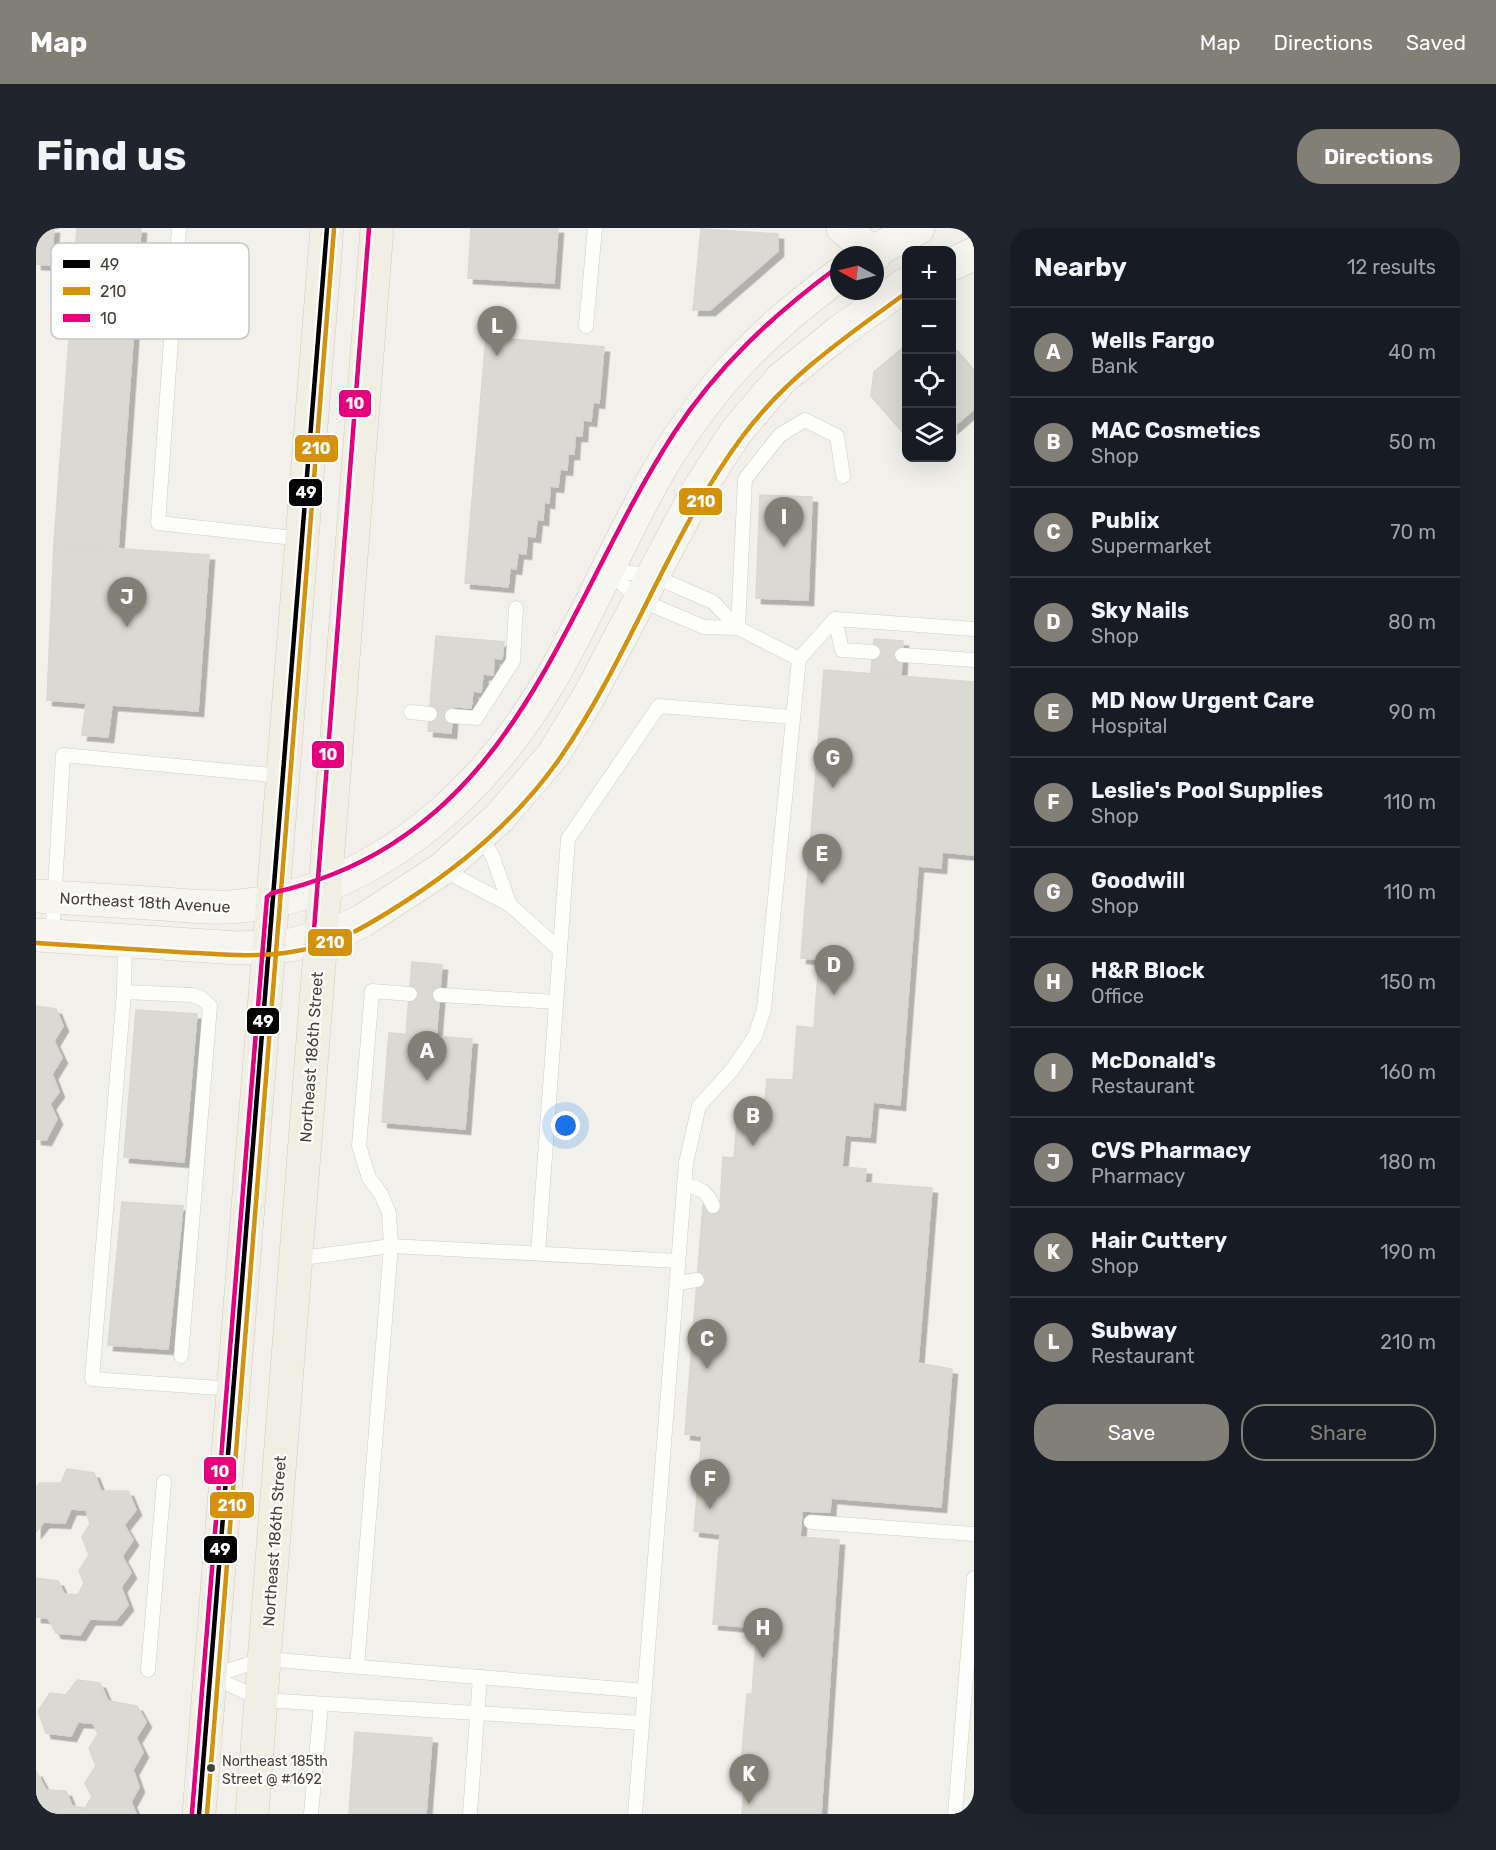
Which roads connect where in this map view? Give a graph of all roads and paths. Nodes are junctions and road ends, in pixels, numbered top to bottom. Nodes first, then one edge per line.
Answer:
1 (179, 228) edge
2 (327, 228) edge
3 (377, 228) edge
4 (595, 228) edge
5 (843, 228) edge
6 (918, 228) edge
7 (178, 243) edge
8 (863, 246) edge
9 (884, 247) edge
10 (974, 254) edge
11 (956, 262) edge
12 (884, 265) edge
13 (902, 280) edge
14 (830, 282) edge
15 (902, 287) edge
16 (586, 326) dead end
17 (171, 339) edge
18 (843, 476) dead end
19 (303, 539) junction
20 (607, 569) junction
21 (646, 588) junction
22 (516, 608) dead end
23 (835, 619) junction
24 (738, 628) junction
25 (974, 629) edge
26 (873, 652) dead end
27 (902, 655) dead end
28 (799, 659) junction
29 (974, 660) edge
30 (411, 712) dead end
31 (430, 714) dead end
32 (452, 716) dead end
33 (793, 717) junction
34 (284, 776) junction
35 (481, 836) junction
36 (442, 869) junction
37 (324, 887) junction
38 (45, 897) edge
39 (274, 900) junction
40 (510, 905) junction
41 (44, 936) edge
42 (320, 938) junction
43 (125, 941) junction
44 (271, 948) junction
45 (560, 950) junction
46 (124, 992) junction
47 (410, 994) dead end
48 (440, 995) dead end
49 (556, 1002) junction
50 (684, 1185) junction
51 (713, 1206) dead end
52 (391, 1246) junction
53 (538, 1253) junction
54 (296, 1259) junction
55 (678, 1261) junction
56 (697, 1280) dead end
57 (677, 1283) junction
58 (181, 1356) dead end
59 (234, 1389) junction
60 (164, 1482) dead end
61 (811, 1522) dead end
62 (974, 1534) edge
63 (974, 1578) edge
64 (265, 1659) junction
65 (357, 1666) junction
66 (148, 1670) dead end
67 (211, 1676) junction
68 (480, 1677) junction
69 (645, 1691) junction
70 (262, 1700) junction
71 (321, 1704) junction
72 (478, 1713) junction
73 (642, 1724) junction
74 (199, 1814) edge
75 (252, 1814) edge
76 (311, 1814) edge
77 (470, 1814) edge
78 (635, 1814) edge
79 (955, 1814) edge

1 - 7 lane
2 - 19 main road
3 - 37 main road, Northeast 186th Street
4 - 16 lane
5 - 8 street
6 - 9 street
10 - 11 street
12 - 13 street
14 - 20 street, Northeast 18th Avenue
15 - 21 street
17 - 19 lane
18 - 24 lane
19 - 34 main road
20 - 21 lane
20 - 21 lane
20 - 37 street, Northeast 18th Avenue
21 - 24 lane
21 - 24 lane
21 - 35 street
22 - 32 lane
23 - 25 lane
23 - 26 lane
23 - 28 lane
24 - 28 lane
27 - 29 lane
28 - 33 lane
30 - 31 lane
33 - 45 lane
33 - 50 lane
34 - 38 lane
34 - 39 main road
35 - 36 street
35 - 40 lane
36 - 40 lane
36 - 42 street
37 - 39 street, Northeast 18th Avenue
37 - 42 main road, Northeast 186th Street
38 - 39 street, Northeast 18th Avenue
38 - 41 lane
39 - 44 main road
40 - 45 lane
41 - 43 street
42 - 44 street
42 - 54 main road, Northeast 186th Street
43 - 44 street
43 - 46 lane
44 - 59 main road
45 - 49 lane
46 - 58 lane
46 - 59 lane
47 - 52 lane
48 - 49 lane
49 - 53 lane
50 - 51 lane
50 - 55 lane
52 - 53 lane
52 - 54 lane
52 - 65 lane
53 - 55 lane
54 - 64 main road, Northeast 186th Street
55 - 57 lane
56 - 57 lane
57 - 69 lane
59 - 67 main road
60 - 66 lane
61 - 62 lane
63 - 79 lane
64 - 65 lane
64 - 67 lane
64 - 70 main road, Northeast 186th Street
65 - 68 lane
67 - 70 lane
67 - 74 main road
68 - 69 lane
68 - 72 lane
69 - 73 lane
70 - 71 lane
70 - 75 main road, Northeast 186th Street
71 - 72 lane
71 - 76 lane
72 - 73 lane
72 - 77 lane
73 - 78 lane

